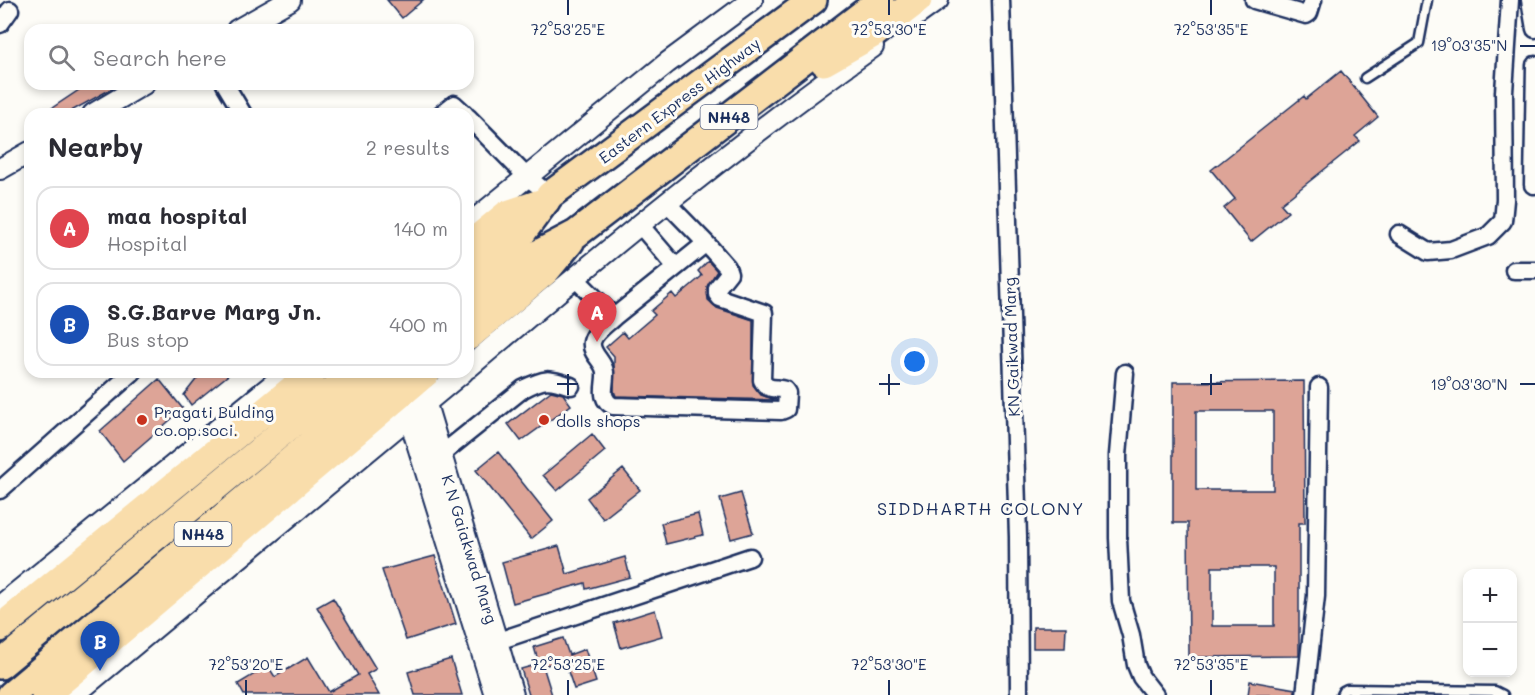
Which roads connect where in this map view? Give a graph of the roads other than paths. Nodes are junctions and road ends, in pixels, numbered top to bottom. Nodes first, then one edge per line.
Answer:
1 (290, 0) edge
2 (752, 0) edge
3 (813, 0) edge
4 (881, 0) edge
5 (918, 0) edge
6 (938, 0) edge
7 (1001, 0) edge
8 (1254, 0) edge
9 (1313, 0) edge
10 (1427, 0) edge
11 (1510, 0) edge
12 (1530, 0) edge
13 (10, 10) dead end
14 (0, 24) edge
15 (248, 24) edge
16 (1535, 29) edge
17 (1535, 65) edge
18 (781, 77) junction
19 (1365, 78) dead end
20 (134, 90) edge
21 (229, 90) edge
22 (103, 108) edge
23 (239, 108) edge
24 (474, 122) edge
25 (24, 156) edge
26 (0, 170) edge
27 (527, 177) junction
28 (1504, 185) junction
29 (1534, 185) edge
30 (548, 198) junction
31 (667, 202) junction
32 (474, 220) edge
33 (640, 225) junction
34 (576, 234) junction
35 (1399, 234) dead end
36 (474, 241) edge
37 (706, 243) junction
38 (528, 246) junction
39 (676, 267) junction
40 (1514, 270) dead end
41 (1535, 270) edge
42 (474, 276) edge
43 (574, 277) junction
44 (474, 305) edge
45 (614, 317) junction
46 (474, 333) edge
47 (474, 363) edge
48 (1125, 373) dead end
49 (126, 378) edge
50 (281, 378) edge
51 (307, 378) edge
52 (348, 378) edge
53 (389, 378) edge
54 (420, 378) edge
55 (456, 378) edge
56 (571, 386) dead end
57 (1319, 387) dead end
58 (426, 404) junction
59 (410, 417) junction
60 (441, 454) junction
61 (425, 467) junction
62 (0, 490) edge
63 (750, 557) dead end
64 (468, 574) junction
65 (0, 606) edge
66 (0, 628) edge
67 (489, 644) junction
68 (0, 665) edge
69 (11, 695) edge
70 (45, 695) edge
71 (74, 695) edge
72 (495, 695) edge
73 (513, 695) edge
74 (1019, 695) edge
75 (1155, 695) edge
76 (1305, 695) edge
77 (1341, 695) edge
78 (1503, 695) edge

1 - 15 street
2 - 27 street
3 - 30 highway, Eastern Express Highway / NH48
4 - 18 highway, NH48
5 - 18 highway
6 - 31 street
7 - 74 street, KN Gaikwad Marg
8 - 9 street
10 - 19 lane
11 - 28 street
12 - 16 street
13 - 14 street
17 - 29 street
18 - 34 highway, NH48
20 - 22 street
21 - 23 street
24 - 27 street
25 - 26 street
27 - 30 street
27 - 32 street
28 - 29 street
28 - 35 street
30 - 36 highway
30 - 38 highway, NH48
31 - 33 street
31 - 37 street
33 - 39 street
33 - 43 street
34 - 38 highway, NH48
34 - 46 highway
37 - 39 street
37 - 45 street
38 - 42 highway, NH48
38 - 44 highway, NH48
39 - 45 street
40 - 41 street
43 - 45 street
43 - 47 street
48 - 75 street
49 - 62 street
50 - 65 street
51 - 66 highway
52 - 68 highway, NH48
53 - 69 highway, NH48
54 - 70 highway
55 - 58 street
56 - 60 street
57 - 76 street
58 - 59 street
58 - 60 street, K N Gaiakwad Marg
59 - 61 street, K N Gaiakwad Marg
59 - 71 street
60 - 61 street
60 - 64 street, K N Gaiakwad Marg
61 - 64 street, K N Gaiakwad Marg
63 - 67 street
64 - 67 street, K N Gaiakwad Marg
67 - 72 street, K N Gaiakwad Marg
67 - 73 street, K N Gaiakwad Marg
77 - 78 lane

